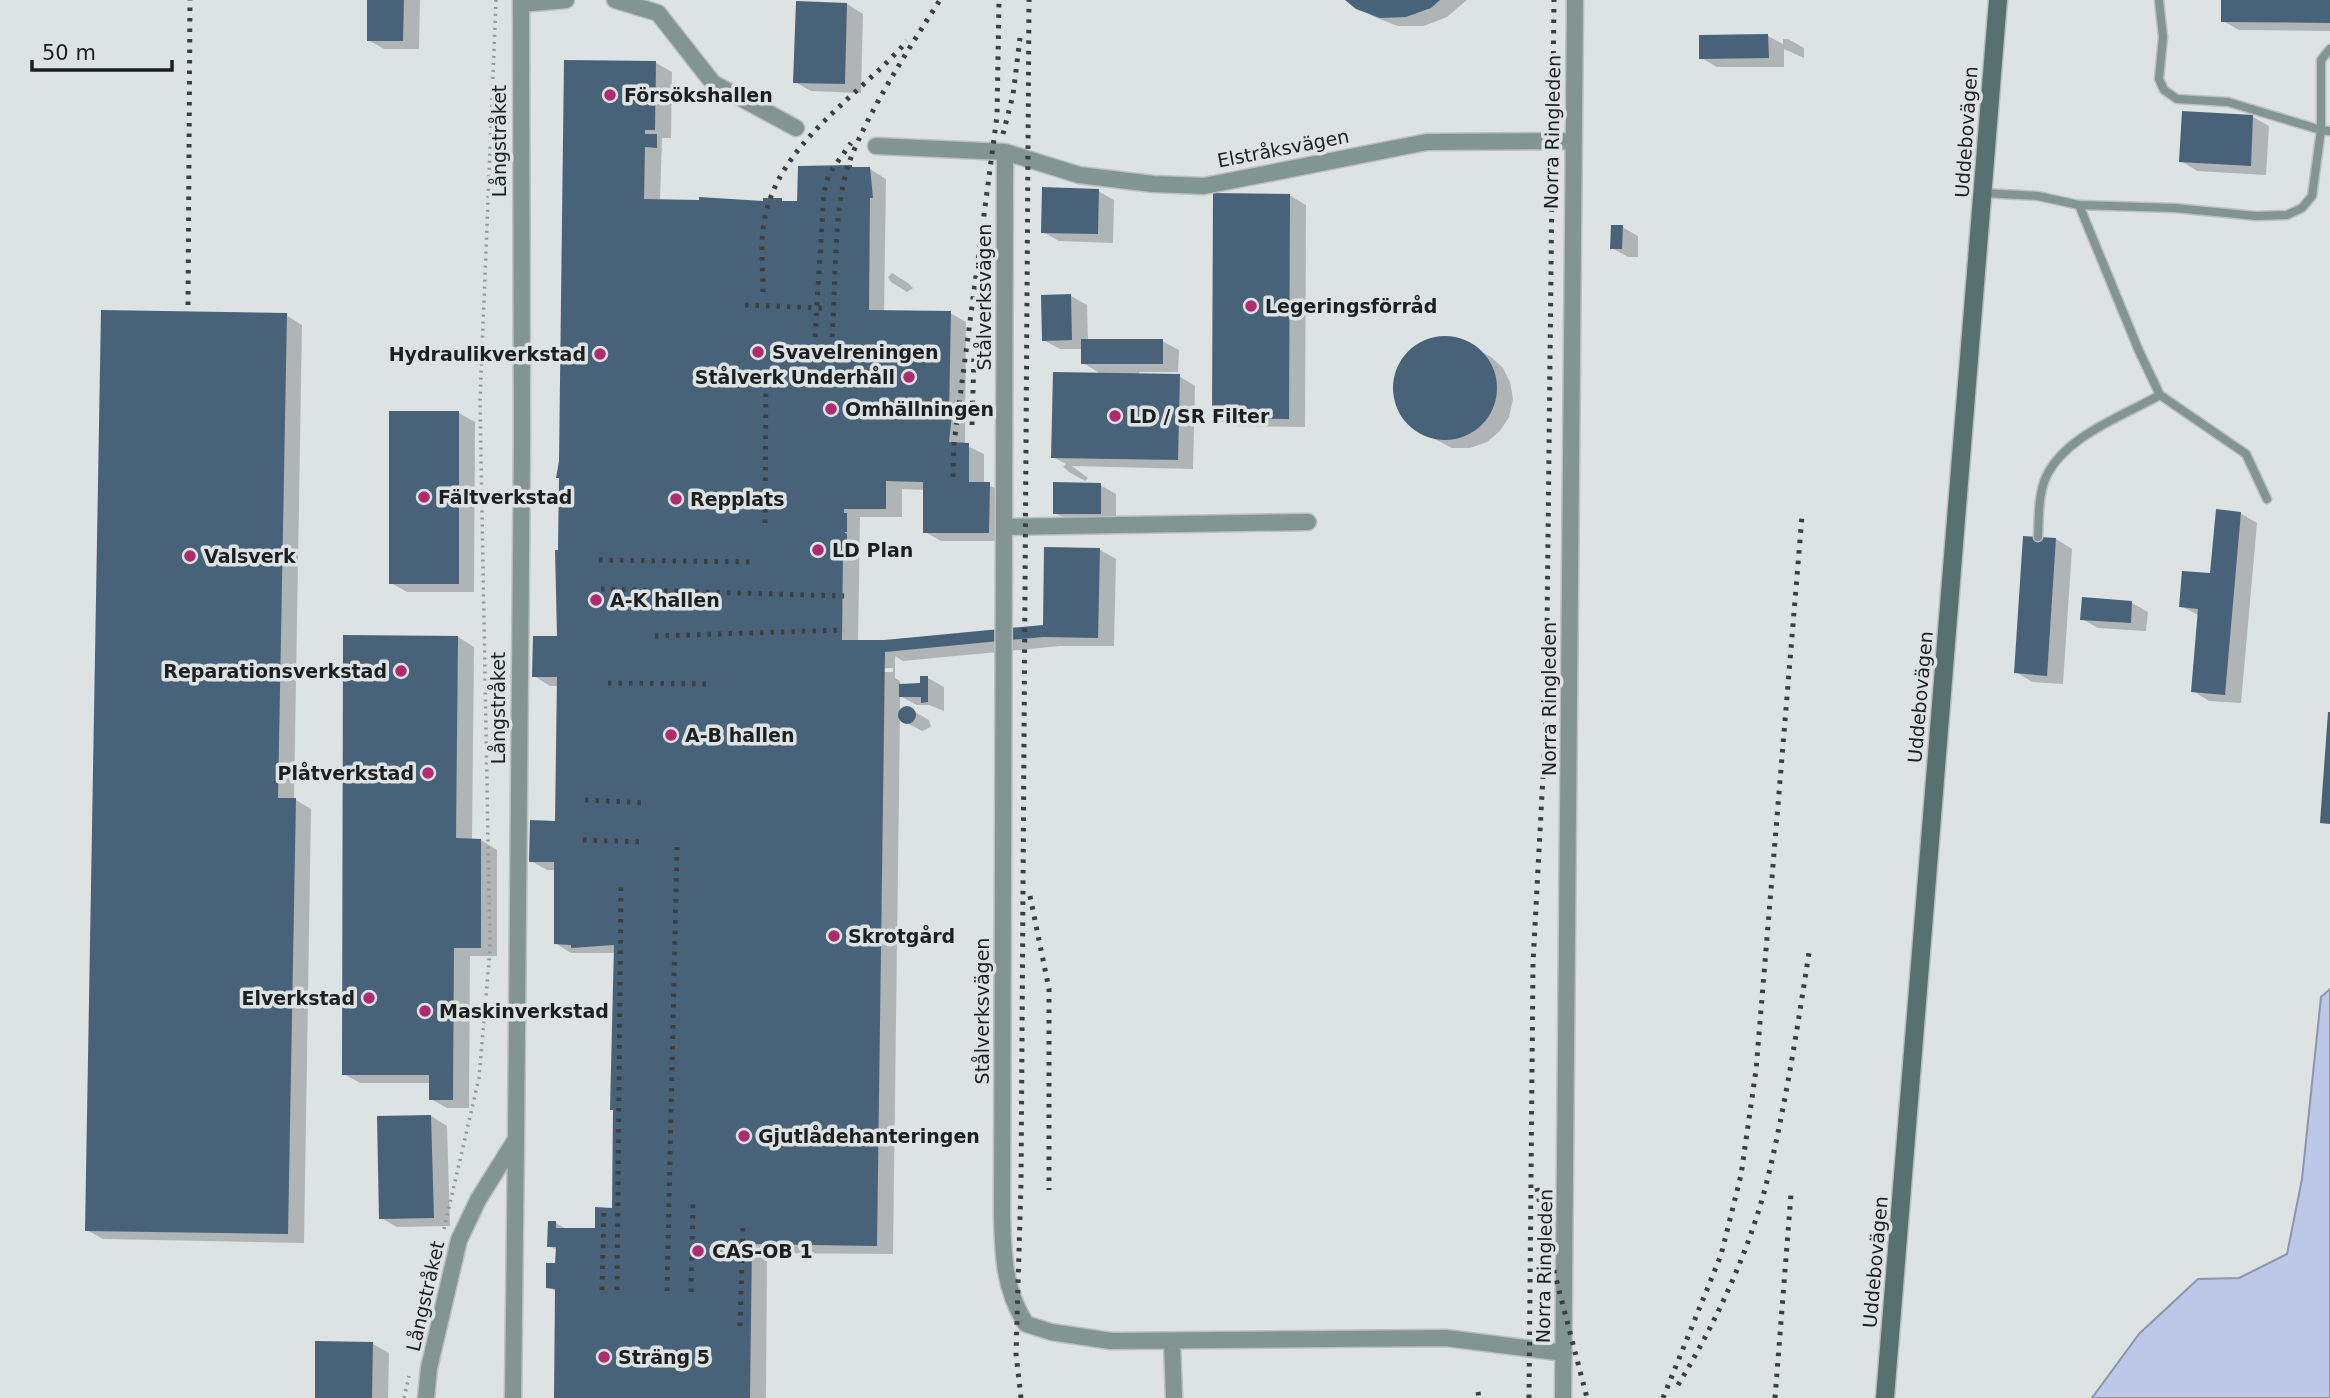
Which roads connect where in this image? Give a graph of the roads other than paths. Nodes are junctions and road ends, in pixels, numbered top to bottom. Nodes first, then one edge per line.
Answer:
1 (566, 0) edge
2 (615, 0) edge
3 (1575, 0) edge
4 (1998, 0) edge
5 (2159, 0) edge
6 (521, 2) edge
7 (2330, 49) edge
8 (796, 128) dead end
9 (2326, 130) edge
10 (1572, 141) junction
11 (876, 146) dead end
12 (1005, 152) junction
13 (1983, 193) junction
14 (2079, 205) junction
15 (2160, 395) junction
16 (2267, 499) dead end
17 (1308, 522) dead end
18 (1004, 527) junction
19 (2038, 537) dead end
20 (516, 1139) junction
21 (1172, 1340) junction
22 (1564, 1353) junction
23 (426, 1398) edge
24 (513, 1398) edge
25 (1174, 1398) edge
26 (1563, 1398) edge
27 (1885, 1398) edge

1 - 6 street
2 - 8 street
3 - 10 street, Norra Ringleden
4 - 13 street, Uddebovägen
5 - 9 lane
6 - 20 street, Långstråket
7 - 9 lane
9 - 14 lane
10 - 12 street, Elstråksvägen
10 - 22 street, Norra Ringleden
11 - 12 street, Elstråksvägen
12 - 18 street, Stålverksvägen
13 - 14 lane
13 - 27 street, Uddebovägen
14 - 15 lane
15 - 16 lane
15 - 19 lane
17 - 18 street
18 - 21 street, Stålverksvägen
20 - 23 street, Långstråket
20 - 24 street
21 - 22 street, Stålverksvägen
21 - 25 street
22 - 26 street, Norra Ringleden

